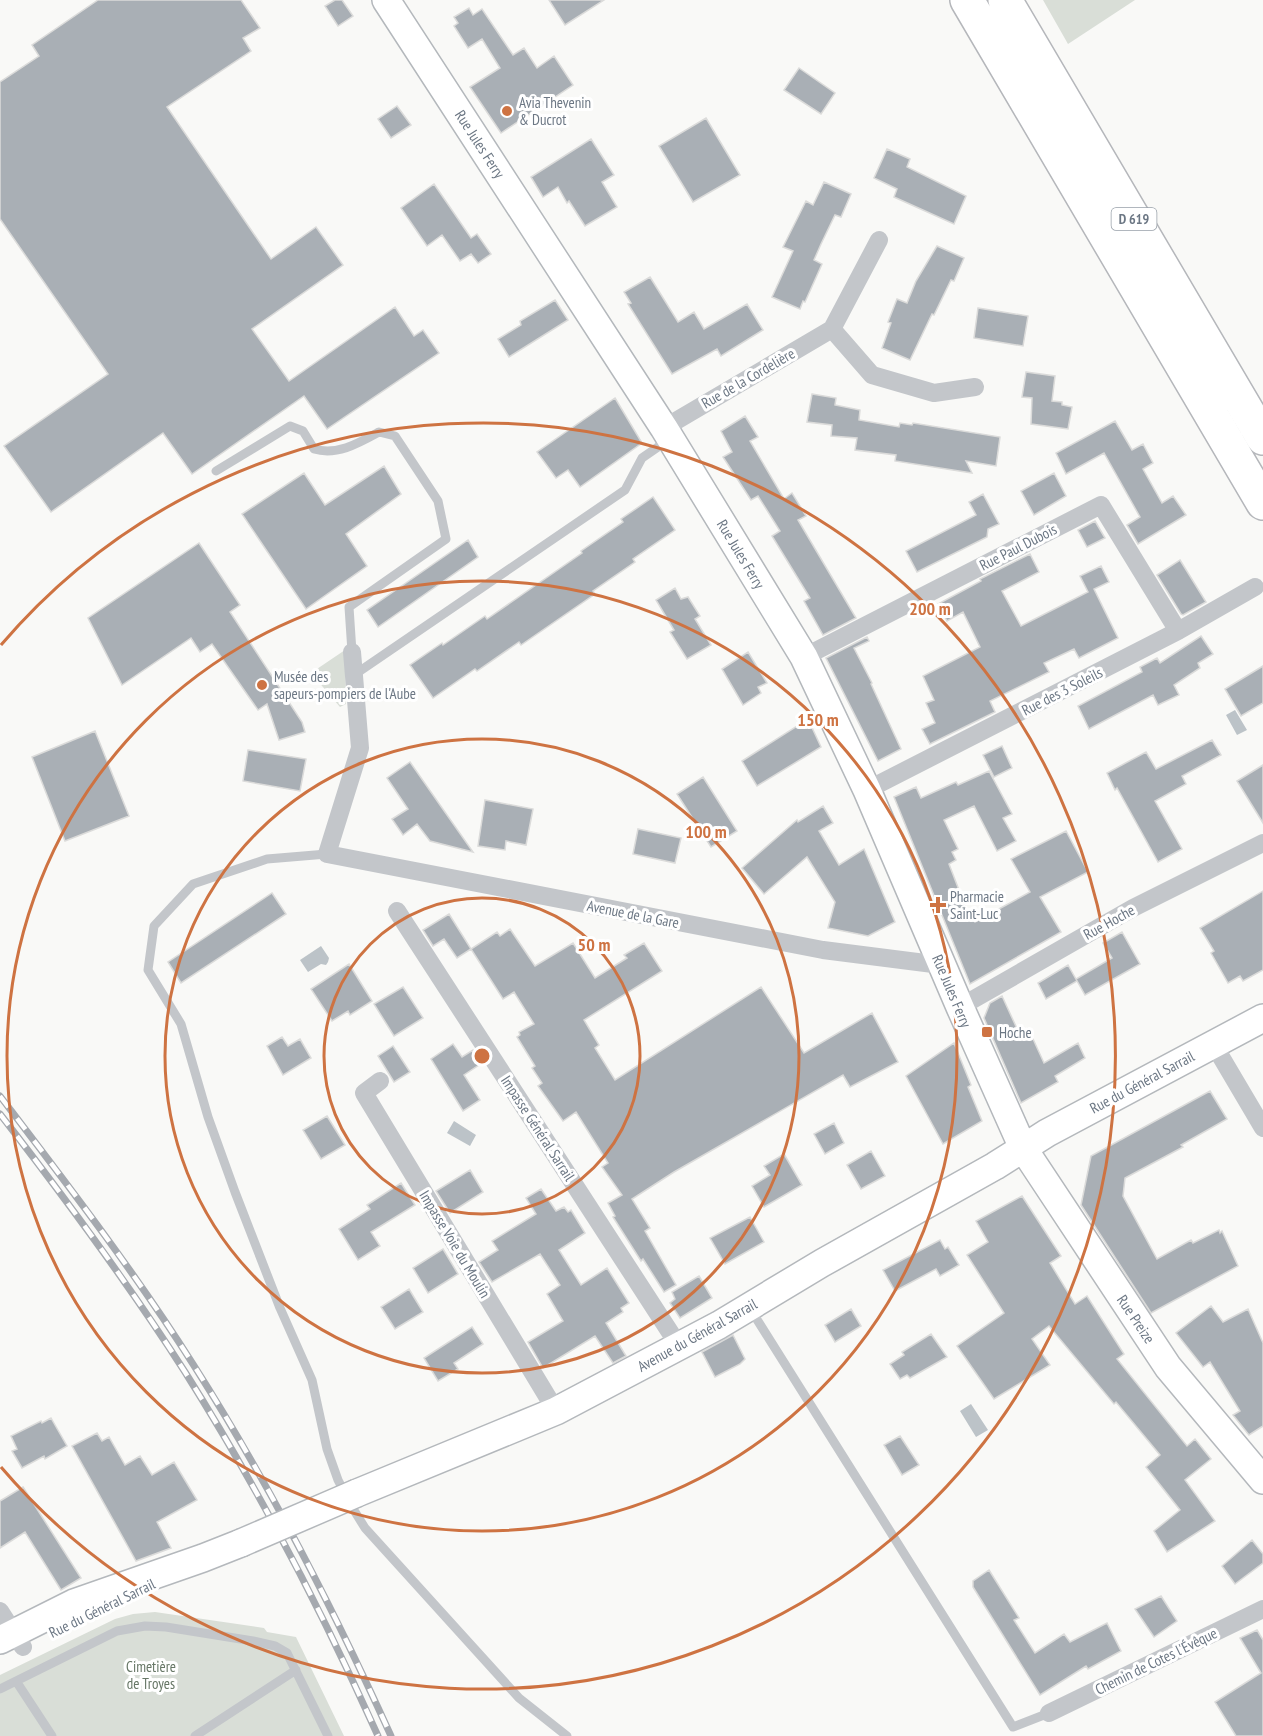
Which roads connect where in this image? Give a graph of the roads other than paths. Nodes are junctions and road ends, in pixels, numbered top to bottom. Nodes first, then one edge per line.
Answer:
1 (386, 0) edge
2 (967, 0) edge
3 (1005, 0) edge
4 (879, 240) dead end
5 (832, 329) junction
6 (975, 387) dead end
7 (667, 433) junction
8 (1263, 438) edge
9 (216, 471) dead end
10 (1263, 503) edge
11 (1255, 587) dead end
12 (1178, 631) junction
13 (352, 652) joint
14 (804, 657) junction
15 (354, 675) junction
16 (867, 790) junction
17 (1263, 843) edge
18 (327, 854) junction
19 (397, 910) dead end
20 (941, 965) junction
21 (960, 1007) junction
22 (1263, 1018) edge
23 (1214, 1045) junction
24 (380, 1081) dead end
25 (1263, 1128) edge
26 (1023, 1148) junction
27 (749, 1307) junction
28 (679, 1346) junction
29 (556, 1411) junction
30 (1263, 1480) edge
31 (357, 1493) joint
32 (1263, 1609) edge
33 (7, 1638) edge
34 (296, 1670) junction
35 (16, 1681) junction
36 (0, 1689) edge
37 (1049, 1713) joint
38 (52, 1736) edge
39 (195, 1736) edge
40 (328, 1736) edge
41 (567, 1736) edge

1 - 7 street, Rue Jules Ferry
2 - 10 highway, D 619
3 - 8 highway, D 619
4 - 5 street
5 - 6 street
5 - 7 street, Rue de la Cordelière
7 - 14 street, Rue Jules Ferry
7 - 15 lane
9 - 13 lane
11 - 12 street, Rue des 3 Soleils
12 - 14 street, Rue Paul Dubois
12 - 16 street, Rue des 3 Soleils
13 - 15 street
14 - 16 street, Rue Jules Ferry
15 - 18 street
16 - 20 street, Rue Jules Ferry
17 - 21 street, Rue Hoche
18 - 20 street, Avenue de la Gare
18 - 41 lane
19 - 28 street, Impasse Général Sarrail
20 - 21 street, Rue Jules Ferry
21 - 26 street, Rue Jules Ferry
22 - 23 street, Rue du Général Sarrail
23 - 25 street
23 - 26 street, Rue du Général Sarrail
24 - 29 street, Impasse Voie du Moulin
26 - 27 street, Avenue du Général Sarrail
26 - 30 street, Rue Preize
27 - 28 street, Avenue du Général Sarrail
27 - 37 lane
28 - 29 street, Avenue du Général Sarrail
29 - 31 street, Avenue du Général Sarrail
31 - 33 street, Rue du Général Sarrail, bridge
32 - 37 street, Chemin de Cotes l'Évêque
34 - 35 lane
34 - 39 lane
34 - 40 lane
35 - 36 lane
35 - 38 lane

